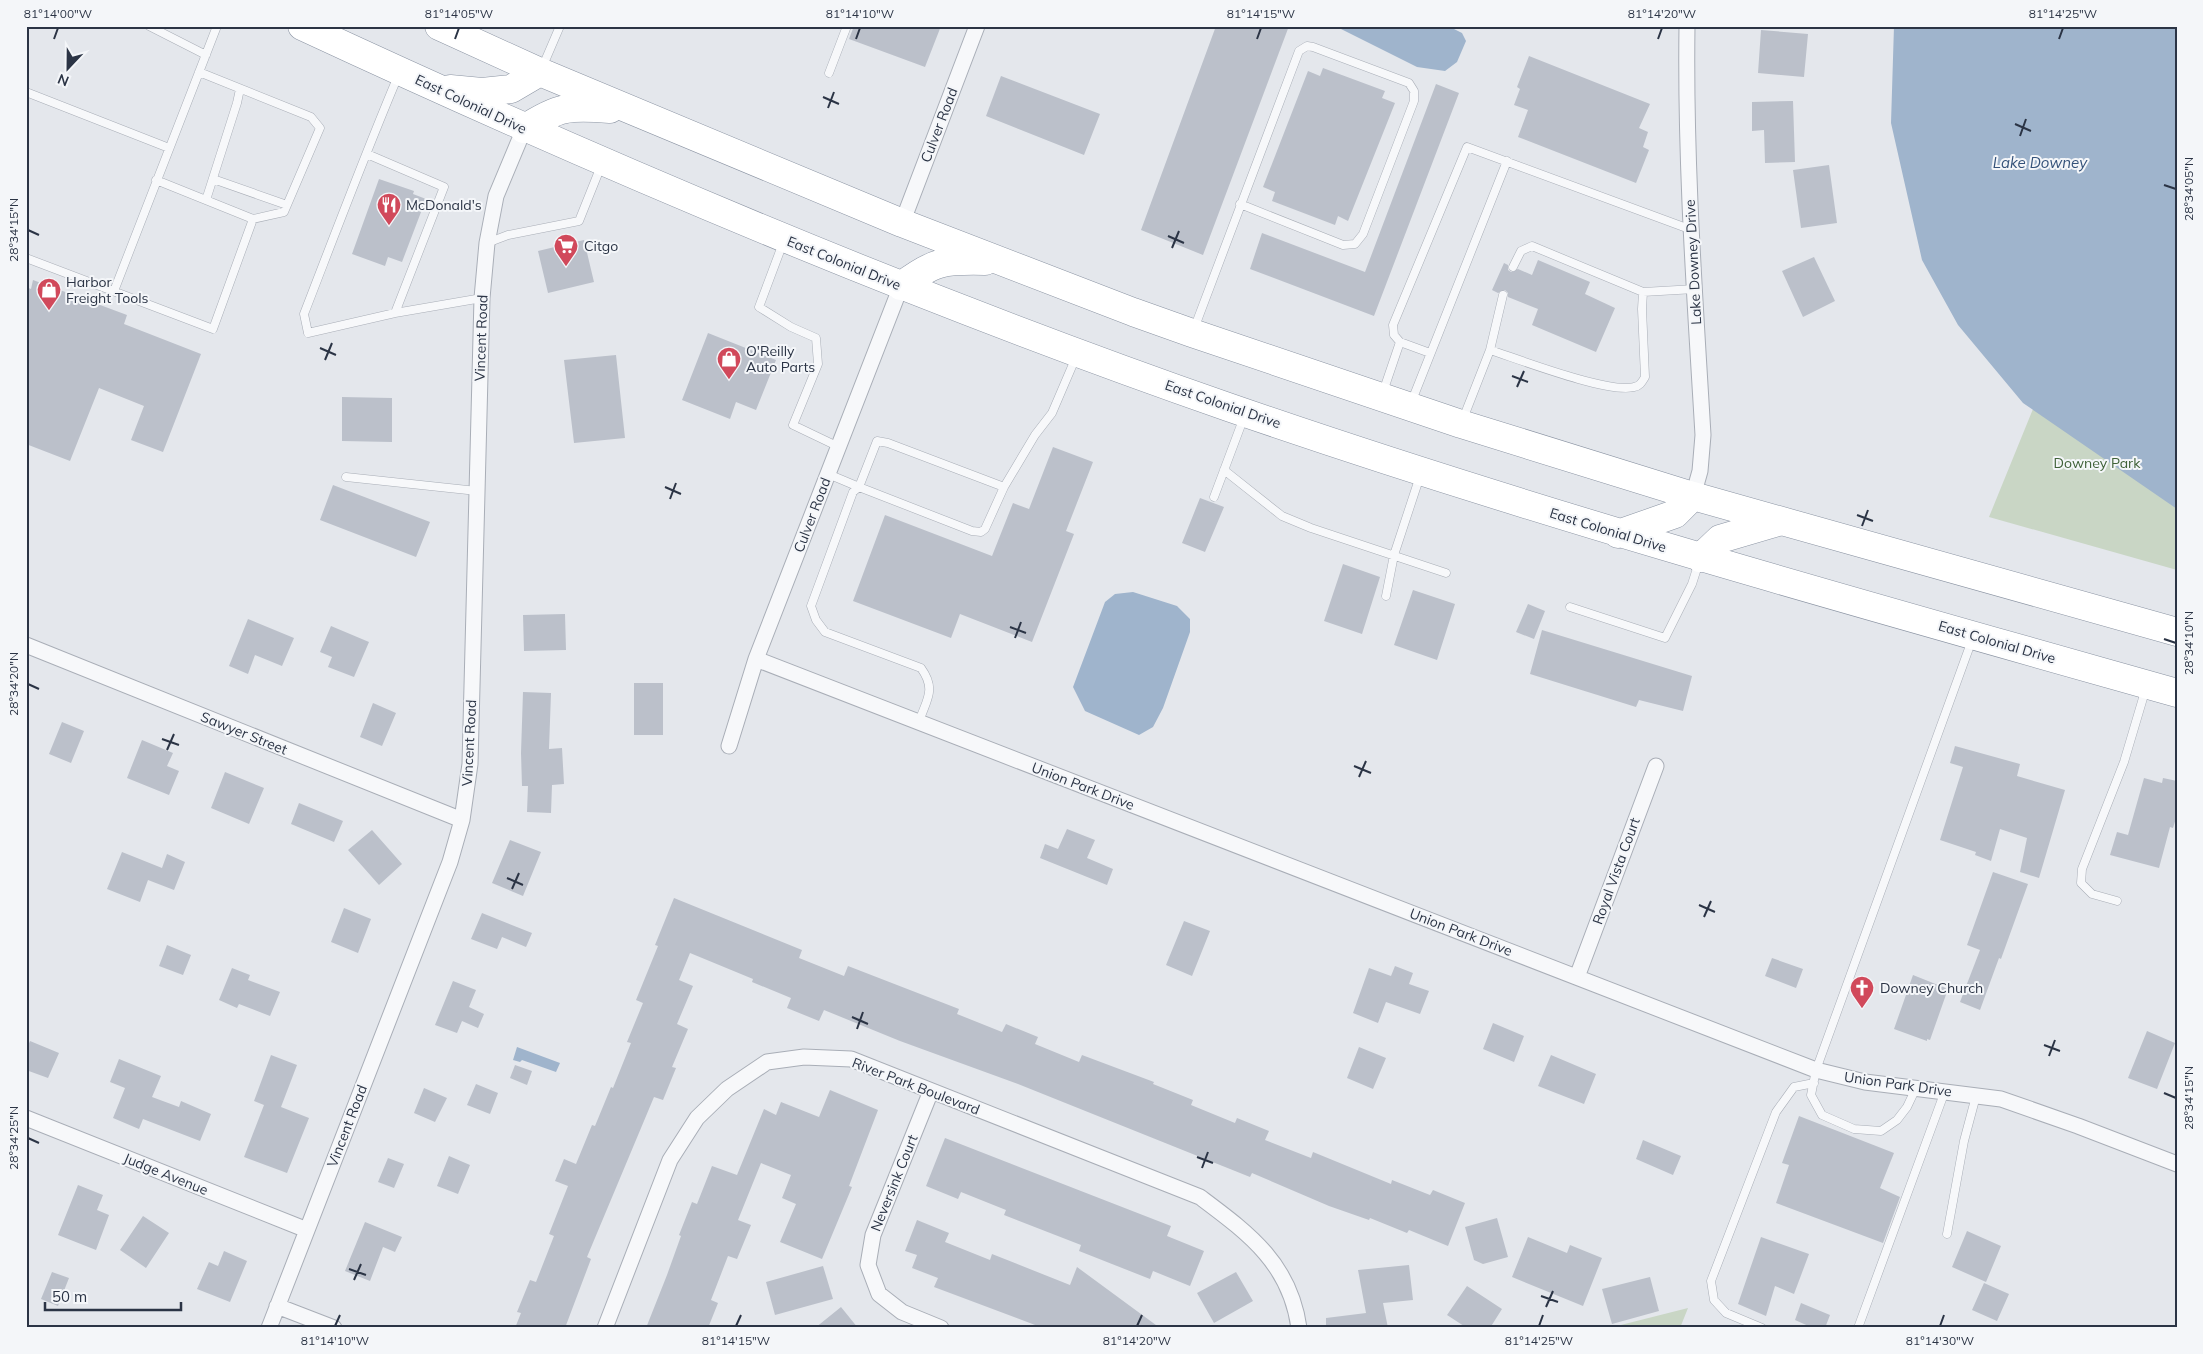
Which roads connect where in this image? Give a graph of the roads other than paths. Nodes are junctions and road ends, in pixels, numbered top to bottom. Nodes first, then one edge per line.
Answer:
1 (149, 26) edge
2 (217, 26) edge
3 (302, 26) edge
4 (439, 26) edge
5 (560, 26) edge
6 (848, 26) edge
7 (976, 26) edge
8 (1687, 26) edge
9 (206, 55) junction
10 (400, 71) junction
11 (199, 72) junction
12 (540, 72) junction
13 (829, 72) dead end
14 (434, 87) junction
15 (240, 88) junction
16 (26, 92) edge
17 (634, 111) junction
18 (524, 129) junction
19 (169, 148) junction
20 (366, 154) junction
21 (1507, 161) junction
22 (603, 162) junction
23 (213, 179) junction
24 (156, 180) junction
25 (206, 200) junction
26 (1240, 204) junction
27 (287, 205) junction
28 (253, 219) junction
29 (902, 223) junction
30 (1692, 230) junction
31 (785, 239) junction
32 (487, 242) junction
33 (26, 258) edge
34 (1004, 262) junction
35 (1513, 267) dead end
36 (901, 286) junction
37 (1695, 289) junction
38 (114, 291) junction
39 (1643, 292) junction
40 (1503, 295) dead end
41 (482, 298) junction
42 (396, 313) junction
43 (1192, 333) junction
44 (1400, 342) junction
45 (1490, 350) junction
46 (1078, 352) junction
47 (1430, 353) junction
48 (1381, 398) junction
49 (1409, 407) junction
50 (1245, 413) junction
51 (1461, 424) junction
52 (839, 447) junction
53 (1224, 470) junction
54 (1421, 471) junction
55 (828, 474) junction
56 (346, 477) dead end
57 (859, 487) junction
58 (1004, 487) junction
59 (477, 492) junction
60 (1693, 496) junction
61 (1214, 497) dead end
62 (1778, 522) junction
63 (1618, 534) junction
64 (1394, 555) junction
65 (1700, 558) junction
66 (1446, 573) dead end
67 (1386, 596) dead end
68 (1570, 607) dead end
69 (2177, 632) edge
70 (1974, 636) junction
71 (26, 645) edge
72 (756, 659) junction
73 (2147, 684) junction
74 (2177, 692) edge
75 (919, 722) junction
76 (729, 746) dead end
77 (1656, 766) dead end
78 (462, 820) junction
79 (2117, 901) dead end
80 (1577, 977) junction
81 (1815, 1077) junction
82 (1916, 1088) junction
83 (931, 1091) junction
84 (1945, 1091) junction
85 (1976, 1096) junction
86 (26, 1118) edge
87 (2177, 1164) edge
88 (307, 1230) junction
89 (1947, 1234) dead end
90 (277, 1306) junction
91 (269, 1328) edge
92 (334, 1328) edge
93 (605, 1328) edge
94 (941, 1328) edge
95 (1299, 1328) edge
96 (1762, 1328) edge
97 (1858, 1328) edge

1 - 9 lane
2 - 9 lane
3 - 10 highway, East Colonial Drive
4 - 12 highway
5 - 12 lane
6 - 13 lane
7 - 29 street, Culver Road
8 - 30 street, Lake Downey Drive
9 - 11 lane
10 - 14 highway, East Colonial Drive
10 - 20 lane
11 - 15 lane
11 - 19 lane
12 - 14 highway
12 - 17 highway
14 - 18 highway, East Colonial Drive
15 - 23 lane
15 - 27 lane
16 - 19 lane
17 - 18 highway
17 - 29 highway
18 - 22 highway, East Colonial Drive
18 - 32 street, Vincent Road
19 - 24 lane
20 - 42 lane
20 - 42 lane
21 - 30 lane
21 - 44 lane
21 - 47 lane
22 - 31 highway, East Colonial Drive
22 - 32 lane
23 - 25 lane
23 - 27 lane
24 - 25 lane
24 - 38 lane
25 - 28 lane
26 - 26 lane
26 - 43 lane
27 - 28 lane
28 - 38 lane
29 - 34 highway
30 - 37 street, Lake Downey Drive
31 - 36 highway, East Colonial Drive
31 - 52 lane
32 - 41 street, Vincent Road
33 - 38 lane
34 - 36 highway
34 - 43 highway
35 - 39 lane
36 - 46 highway, East Colonial Drive
36 - 52 street, Culver Road
37 - 39 lane
37 - 60 street, Lake Downey Drive
39 - 45 lane
40 - 45 lane
41 - 42 lane
41 - 59 street, Vincent Road
43 - 48 highway
44 - 47 lane
44 - 48 lane
45 - 51 lane
46 - 50 highway, East Colonial Drive
46 - 58 lane
47 - 49 lane
48 - 49 highway
49 - 51 highway
50 - 53 lane
50 - 54 highway, East Colonial Drive
51 - 60 highway
52 - 55 street, Culver Road
53 - 61 lane
53 - 64 lane
54 - 63 highway, East Colonial Drive
54 - 64 lane
55 - 57 lane
55 - 72 street, Culver Road
56 - 59 lane
57 - 58 lane
57 - 58 lane
57 - 75 lane
59 - 78 street, Vincent Road
60 - 62 highway
60 - 63 highway
62 - 65 highway
62 - 69 highway
63 - 65 highway, East Colonial Drive
64 - 66 lane
64 - 67 lane
65 - 68 lane
65 - 70 highway, East Colonial Drive
70 - 73 highway, East Colonial Drive
70 - 81 lane
71 - 78 street, Sawyer Street
72 - 75 street, Union Park Drive
72 - 76 street, Culver Road
73 - 74 highway, East Colonial Drive
73 - 79 lane
75 - 80 street, Union Park Drive
77 - 80 street, Royal Vista Court
78 - 88 street, Vincent Road
80 - 81 street, Union Park Drive
81 - 82 street, Union Park Drive
81 - 82 lane
81 - 96 lane
82 - 84 street, Union Park Drive
83 - 93 street, River Park Boulevard
83 - 94 street, Neversink Court
83 - 95 street, River Park Boulevard
84 - 85 street, Union Park Drive
84 - 97 lane
85 - 87 street, Union Park Drive
85 - 89 lane
86 - 88 street, Judge Avenue
88 - 90 street, Vincent Road
90 - 91 street, Vincent Road
90 - 92 street

